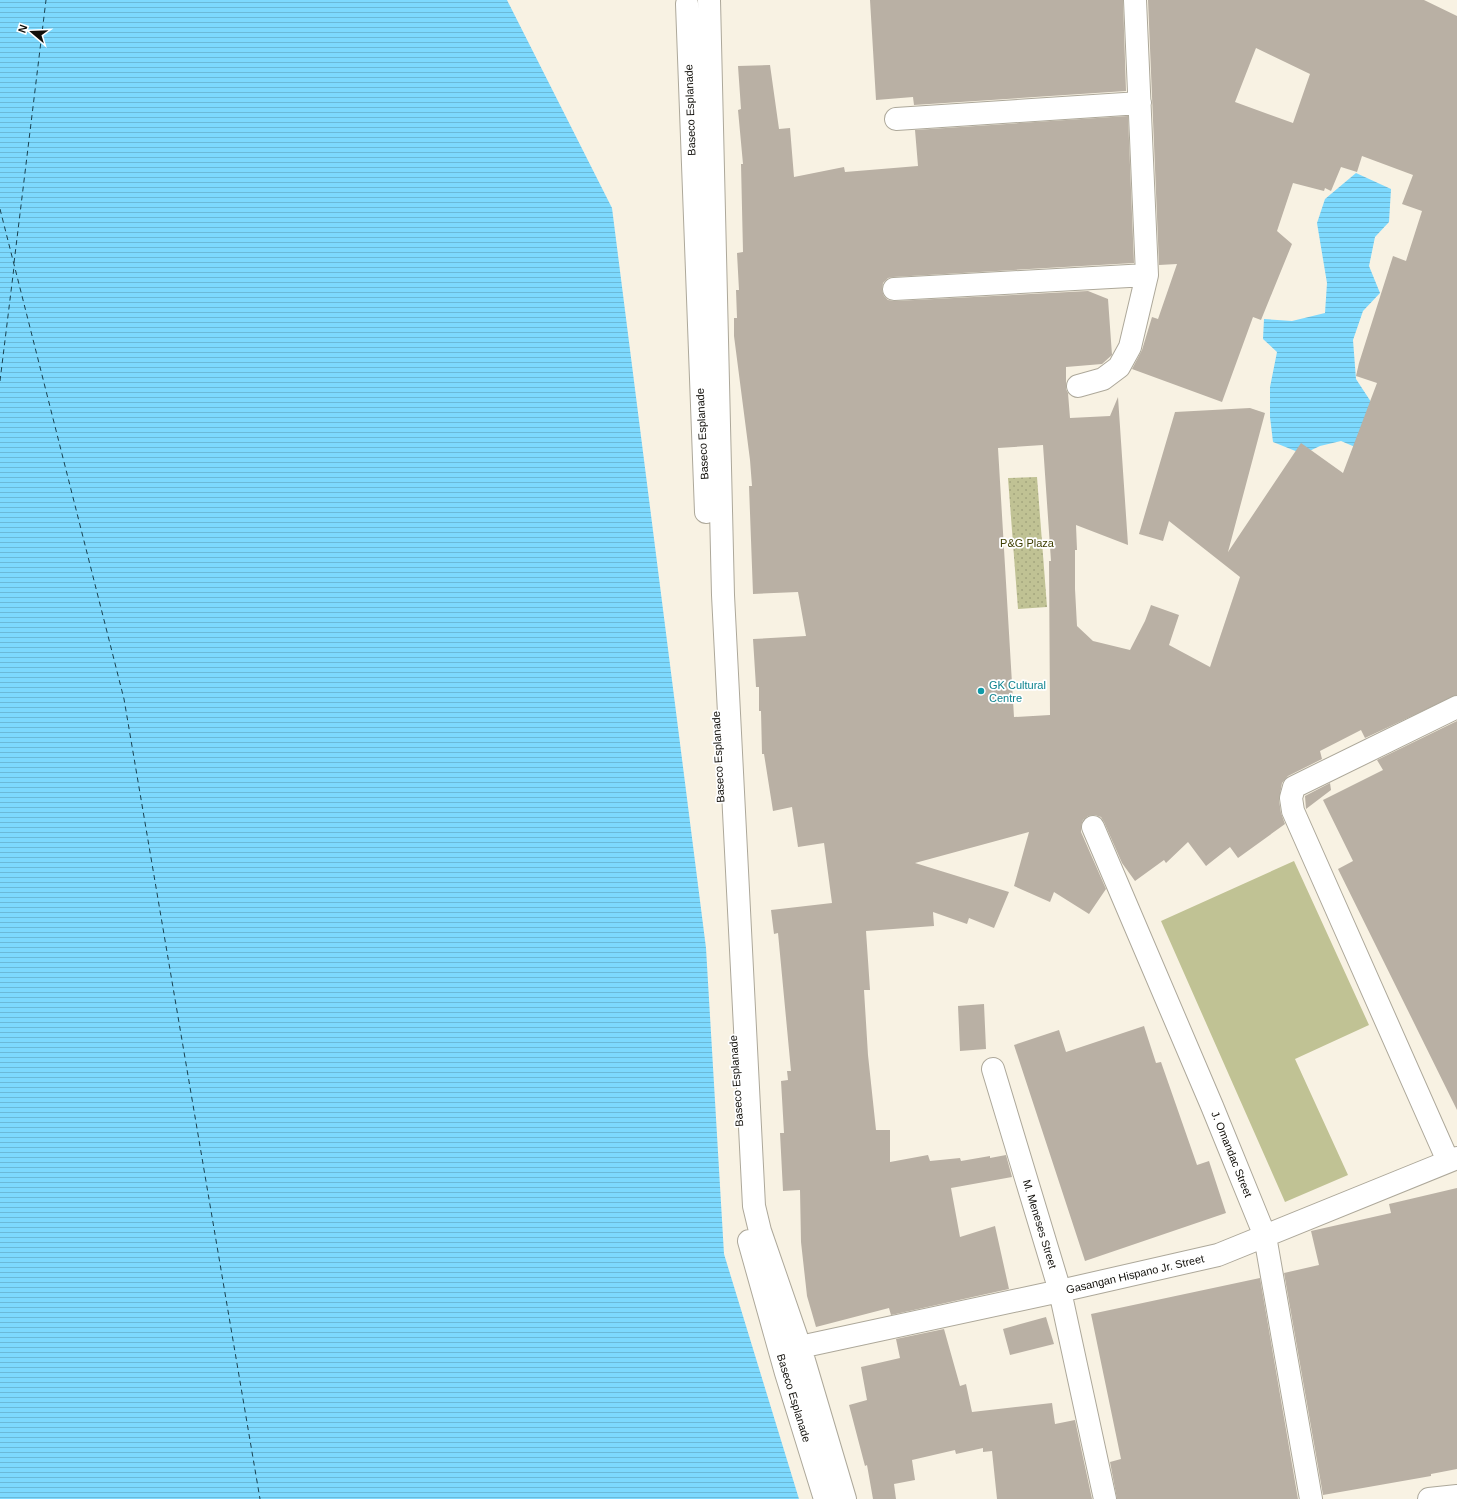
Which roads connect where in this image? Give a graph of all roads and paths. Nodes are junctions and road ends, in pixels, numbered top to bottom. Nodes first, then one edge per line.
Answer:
1 (709, 0) edge
2 (1135, 0) edge
3 (686, 4) dead end
4 (1140, 103) junction
5 (896, 119) dead end
6 (1147, 275) junction
7 (894, 289) dead end
8 (1078, 386) dead end
9 (1457, 707) edge
10 (1093, 827) dead end
11 (993, 1069) dead end
12 (1452, 1159) edge
13 (1265, 1236) junction
14 (1060, 1291) junction
15 (800, 1347) junction
16 (1457, 1496) edge
17 (824, 1499) edge
18 (846, 1499) edge
19 (1105, 1499) edge
20 (1311, 1499) edge
21 (1429, 1499) edge

1 - 15 street
2 - 4 street
3 - 17 street, Baseco Esplanade
4 - 5 street
4 - 6 street
6 - 7 street
6 - 8 street
9 - 12 street
10 - 13 street, J. Omandac Street
11 - 14 street, M. Meneses Street
12 - 13 street, Gasangan Hispano Jr. Street
13 - 14 street, Gasangan Hispano Jr. Street
13 - 20 street, J. Omandac Street
14 - 15 street, Gasangan Hispano Jr. Street
14 - 19 street, M. Meneses Street
15 - 18 street
16 - 21 street

